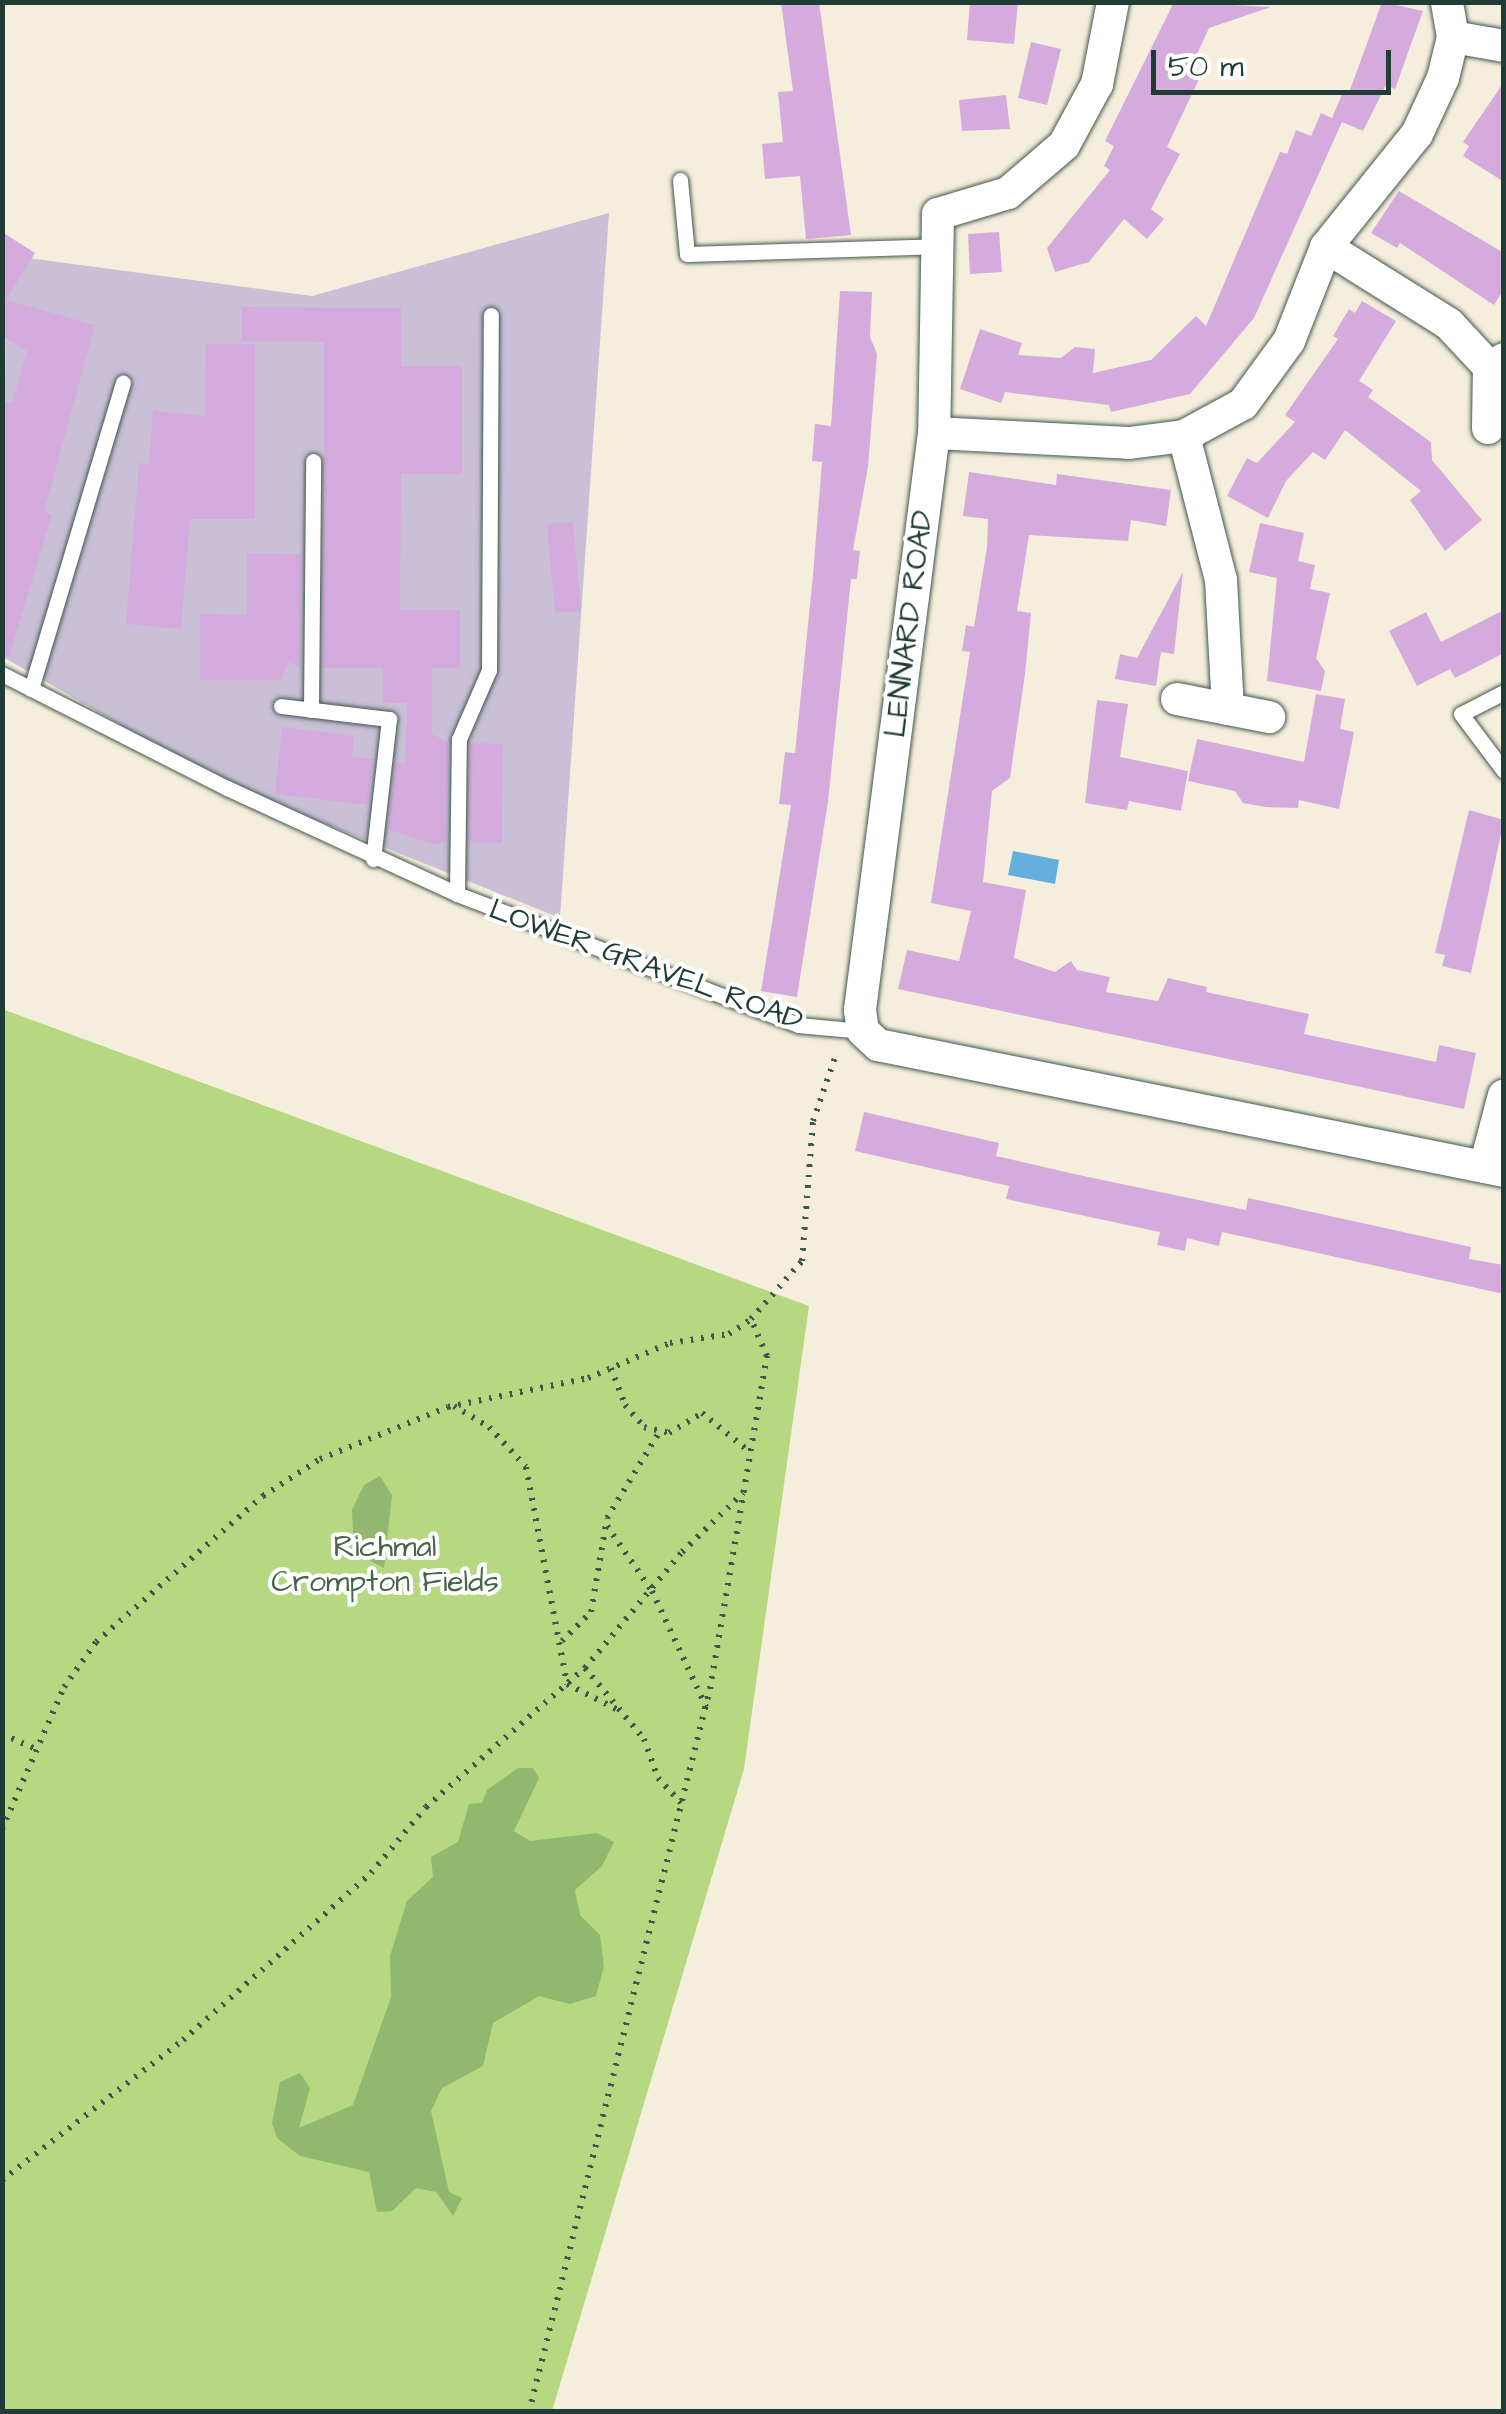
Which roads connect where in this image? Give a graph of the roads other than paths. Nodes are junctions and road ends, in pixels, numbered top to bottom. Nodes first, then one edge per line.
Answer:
1 (1113, 2) edge
2 (1447, 2) edge
3 (1453, 37) junction
4 (1504, 46) edge
5 (680, 180) dead end
6 (938, 230) junction
7 (1326, 247) junction
8 (491, 315) dead end
9 (1496, 363) edge
10 (123, 382) dead end
11 (1488, 428) dead end
12 (934, 433) junction
13 (1184, 436) junction
14 (313, 461) dead end
15 (2, 674) edge
16 (31, 689) junction
17 (1504, 692) edge
18 (1177, 699) dead end
19 (280, 706) dead end
20 (1228, 708) junction
21 (312, 710) junction
22 (1269, 717) dead end
23 (1504, 770) edge
24 (373, 859) junction
25 (457, 894) junction
26 (863, 1031) junction
27 (1504, 1096) edge
28 (1494, 1169) edge

1 - 6 street
2 - 3 street
3 - 4 street
3 - 7 street
5 - 6 lane
6 - 12 street, LENNARD ROAD
7 - 9 street
7 - 13 street
8 - 25 lane
9 - 11 street
10 - 16 lane
12 - 13 street
12 - 26 street, LENNARD ROAD
13 - 20 street
14 - 21 lane
15 - 16 lane, LOWER GRAVEL ROAD
16 - 24 lane, LOWER GRAVEL ROAD
17 - 23 lane
18 - 20 street
19 - 21 lane
20 - 22 street
21 - 24 lane
24 - 25 lane, LOWER GRAVEL ROAD
25 - 26 lane, LOWER GRAVEL ROAD
26 - 28 street, LOWER GRAVEL ROAD
27 - 28 street

